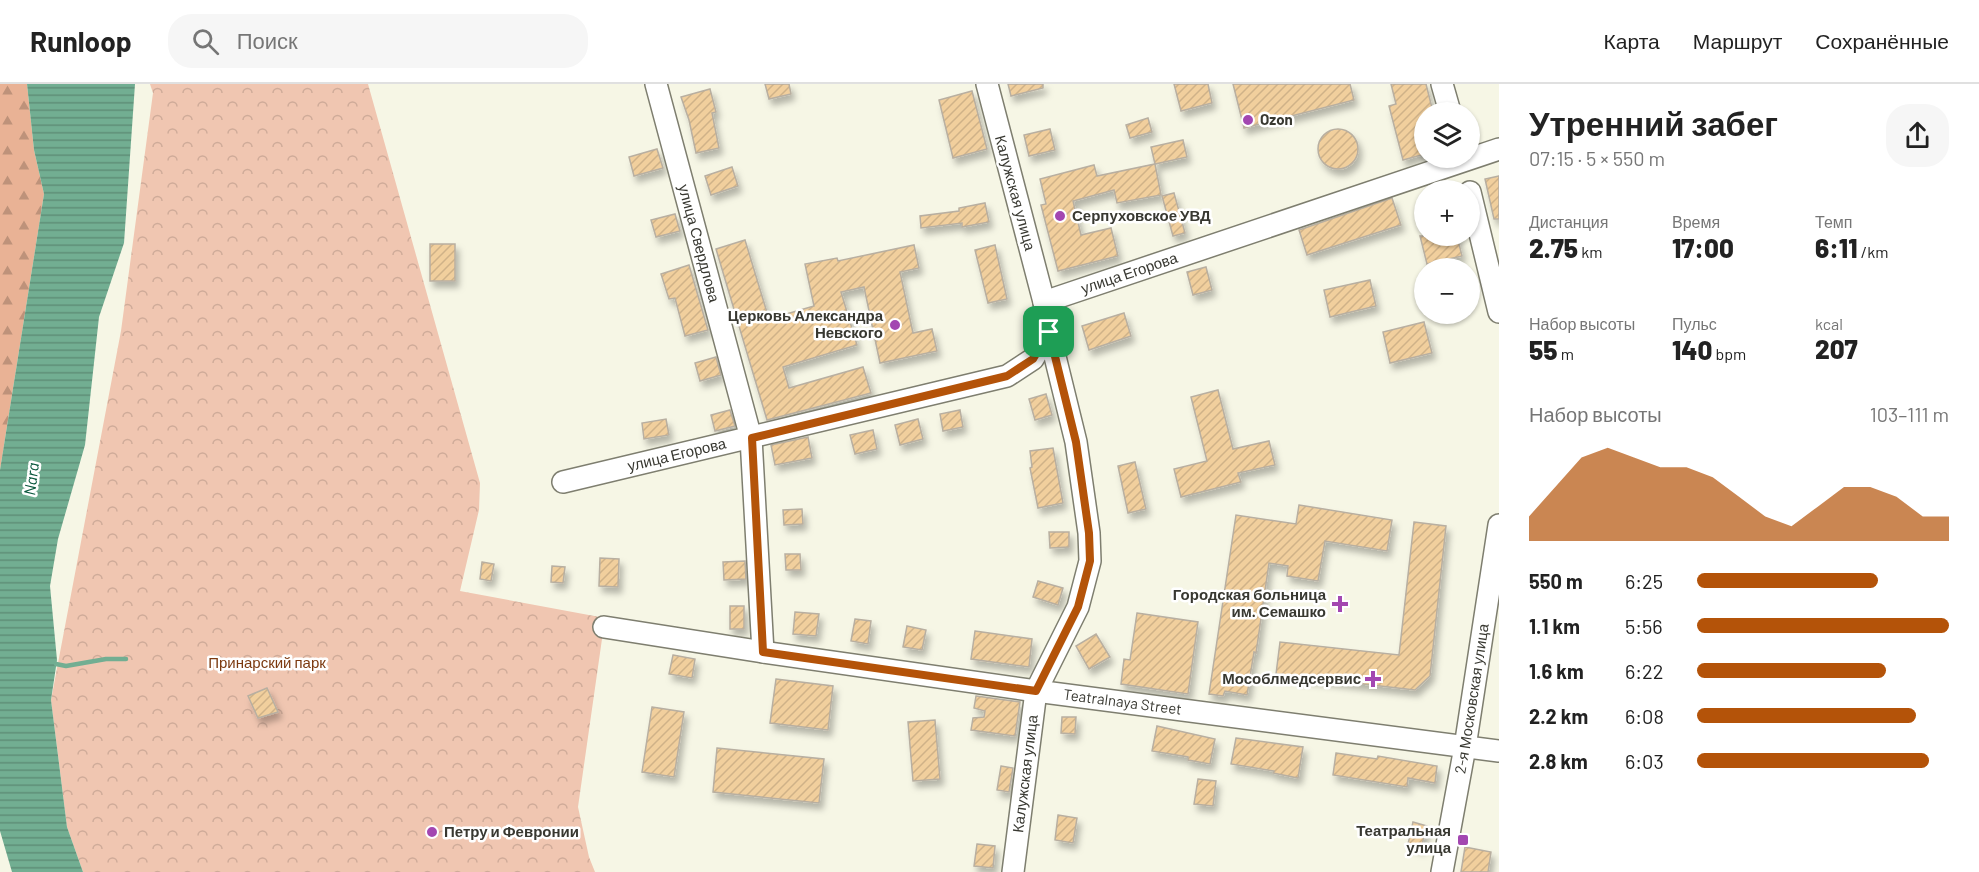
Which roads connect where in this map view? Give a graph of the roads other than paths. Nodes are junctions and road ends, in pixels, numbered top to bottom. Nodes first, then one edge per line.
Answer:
1 (656, 84) edge
2 (987, 84) edge
3 (1442, 84) edge
4 (1447, 102) edge
5 (1499, 149) edge
6 (1480, 154) edge
7 (1436, 168) edge
8 (1480, 233) edge
9 (1044, 302) junction
10 (1499, 312) edge
11 (1049, 332) junction
12 (752, 438) junction
13 (563, 482) dead end
14 (1499, 525) edge
15 (604, 627) dead end
16 (763, 652) junction
17 (1036, 691) junction
18 (1465, 747) junction
19 (1499, 751) edge
20 (1013, 872) edge
21 (1442, 872) edge

1 - 12 street, улица Свердлова
2 - 9 street, Калужская улица
3 - 4 street
5 - 6 street, улица Егорова
7 - 9 street, улица Егорова
8 - 10 street
9 - 11 street
11 - 12 street, улица Егорова
11 - 17 street, Калужская улица
12 - 13 street, улица Егорова
12 - 16 street, улица Свердлова
14 - 18 street, 2-я Московская улица
15 - 16 street, Teatralnaya Street
16 - 17 street, Teatralnaya Street
17 - 18 street, Teatralnaya Street
17 - 20 street, Калужская улица
18 - 19 street, Teatralnaya Street
18 - 21 street, 2-я Московская улица

